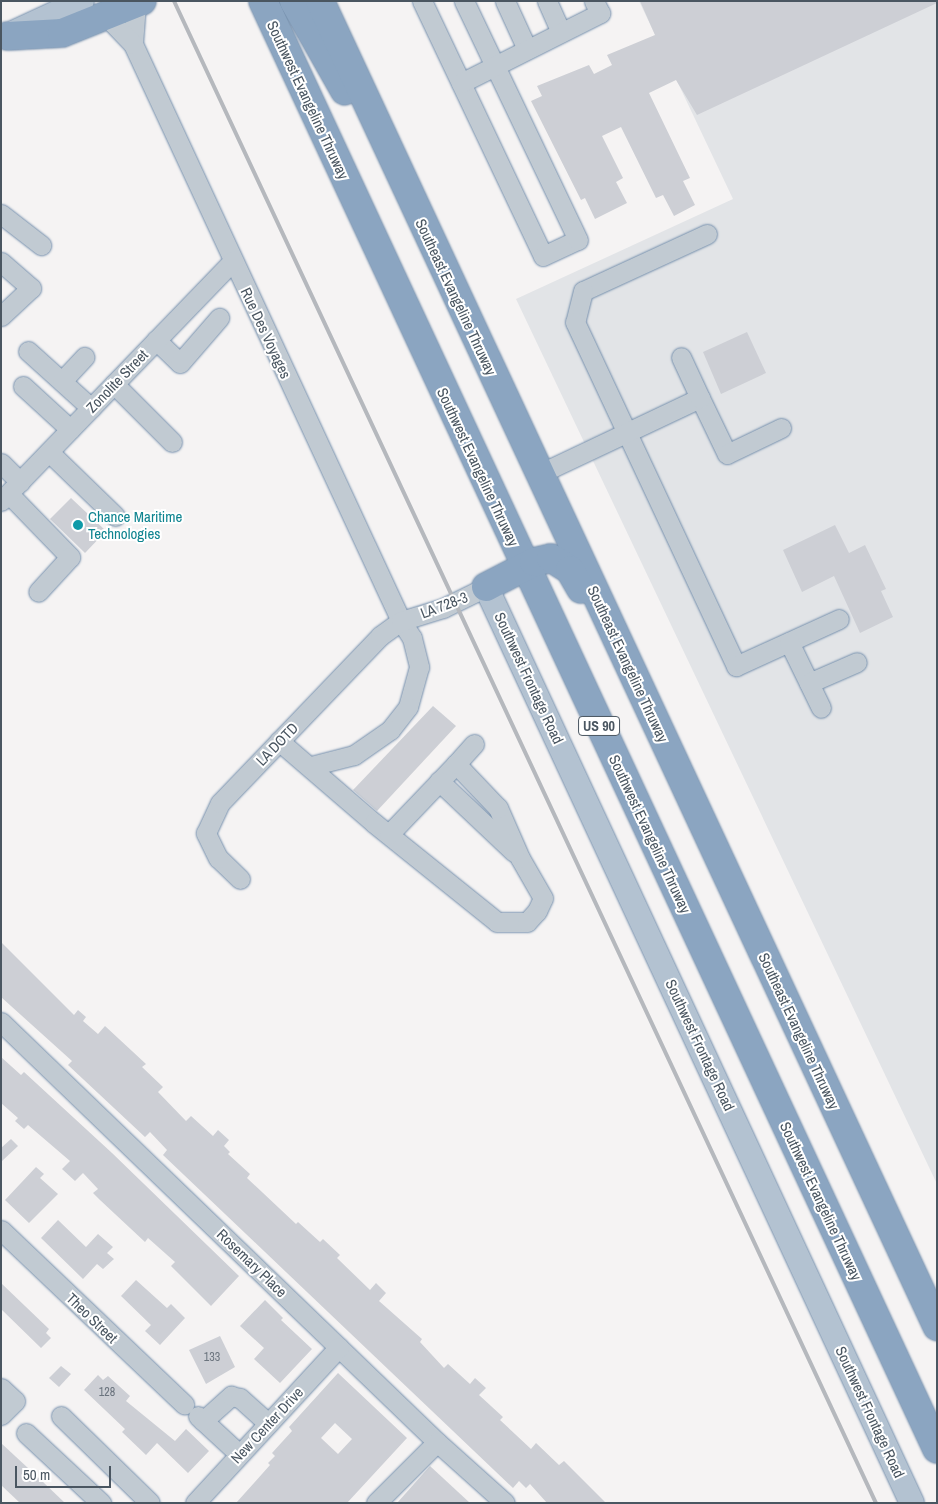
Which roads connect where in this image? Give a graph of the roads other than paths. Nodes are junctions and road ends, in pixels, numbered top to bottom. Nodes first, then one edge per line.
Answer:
1 (82, 1) edge
2 (243, 1) edge
3 (263, 1) edge
4 (294, 1) edge
5 (320, 1) edge
6 (422, 1) edge
7 (464, 1) edge
8 (505, 1) edge
9 (547, 1) edge
10 (594, 1) edge
11 (139, 3) edge
12 (106, 16) junction
13 (275, 27) junction
14 (561, 32) junction
15 (4, 38) edge
16 (133, 44) junction
17 (527, 49) junction
18 (494, 65) junction
19 (461, 83) junction
20 (402, 181) junction
21 (2, 213) edge
22 (707, 234) dead end
23 (41, 245) dead end
24 (233, 261) junction
25 (1, 262) edge
26 (1, 316) edge
27 (219, 318) dead end
28 (156, 340) junction
29 (28, 351) dead end
30 (84, 358) dead end
31 (681, 358) dead end
32 (62, 381) junction
33 (114, 384) junction
34 (23, 386) dead end
35 (700, 398) junction
36 (91, 408) junction
37 (781, 428) dead end
38 (70, 429) junction
39 (627, 433) junction
40 (172, 442) dead end
41 (49, 452) junction
42 (1, 463) edge
43 (539, 474) junction
44 (10, 492) edge
45 (115, 516) dead end
46 (525, 567) junction
47 (486, 587) junction
48 (38, 592) dead end
49 (603, 608) junction
50 (548, 619) junction
51 (839, 619) dead end
52 (401, 621) junction
53 (789, 642) junction
54 (856, 662) dead end
55 (809, 684) junction
56 (820, 708) dead end
57 (279, 741) junction
58 (474, 744) dead end
59 (456, 764) junction
60 (311, 766) junction
61 (439, 781) junction
62 (389, 834) junction
63 (520, 858) junction
64 (240, 879) dead end
65 (1, 1022) edge
66 (1, 1230) edge
67 (937, 1326) edge
68 (339, 1347) junction
69 (1, 1388) edge
70 (195, 1413) junction
71 (1, 1416) edge
72 (61, 1416) dead end
73 (268, 1423) junction
74 (26, 1433) dead end
75 (437, 1442) junction
76 (937, 1449) edge
77 (239, 1454) junction
78 (100, 1503) edge
79 (150, 1503) edge
80 (195, 1503) edge
81 (376, 1503) edge
82 (505, 1503) edge
83 (912, 1503) edge

1 - 15 main road
2 - 13 highway
3 - 13 highway, Southwest Evangeline Thruway / US 90
4 - 20 highway
5 - 20 highway, Southeast Evangeline Thruway
6 - 19 street
7 - 18 street
8 - 17 street
9 - 14 street
10 - 14 street
11 - 12 highway
11 - 16 street
12 - 15 highway
12 - 16 street
13 - 46 highway, Southwest Evangeline Thruway / US 90
14 - 17 street
16 - 24 street, Rue Des Voyages
17 - 18 street
18 - 19 street
18 - 19 street
20 - 43 highway, Southeast Evangeline Thruway
21 - 23 street
22 - 39 street
24 - 28 street, Zonolite Street
24 - 52 street, Rue Des Voyages
25 - 26 street
27 - 28 street
28 - 33 street, Zonolite Street
29 - 32 street
30 - 32 street
31 - 35 street
32 - 36 street
33 - 36 street, Zonolite Street
33 - 40 street
34 - 38 street
35 - 37 street
35 - 39 street
36 - 38 street, Zonolite Street
38 - 41 street, Zonolite Street
39 - 43 street
39 - 53 street
41 - 44 street, Zonolite Street
41 - 45 street
42 - 44 street
43 - 49 highway, Southeast Evangeline Thruway
44 - 48 street
46 - 47 highway
46 - 49 highway
46 - 50 highway, Southwest Evangeline Thruway / US 90
47 - 50 highway
47 - 52 street, LA 728-3
47 - 83 main road, Southwest Frontage Road
49 - 67 highway, Southeast Evangeline Thruway
50 - 76 highway, Southwest Evangeline Thruway / US 90
51 - 53 street
52 - 57 street, LA DOTD
52 - 60 street, Rue Des Voyages
53 - 55 street
54 - 55 street
55 - 56 street
57 - 60 street
57 - 64 street, LA DOTD
58 - 59 street
59 - 61 street
59 - 63 street
60 - 62 street
61 - 62 street
61 - 63 street
62 - 63 street
65 - 68 street, Rosemary Place
66 - 70 street, Theo Street
68 - 73 street, New Center Drive
68 - 75 street, Rosemary Place
69 - 71 street
70 - 73 street
70 - 77 street, Theo Street
72 - 79 street
73 - 77 street, New Center Drive
74 - 78 street
75 - 81 street
75 - 82 street, Rosemary Place
77 - 80 street, New Center Drive

